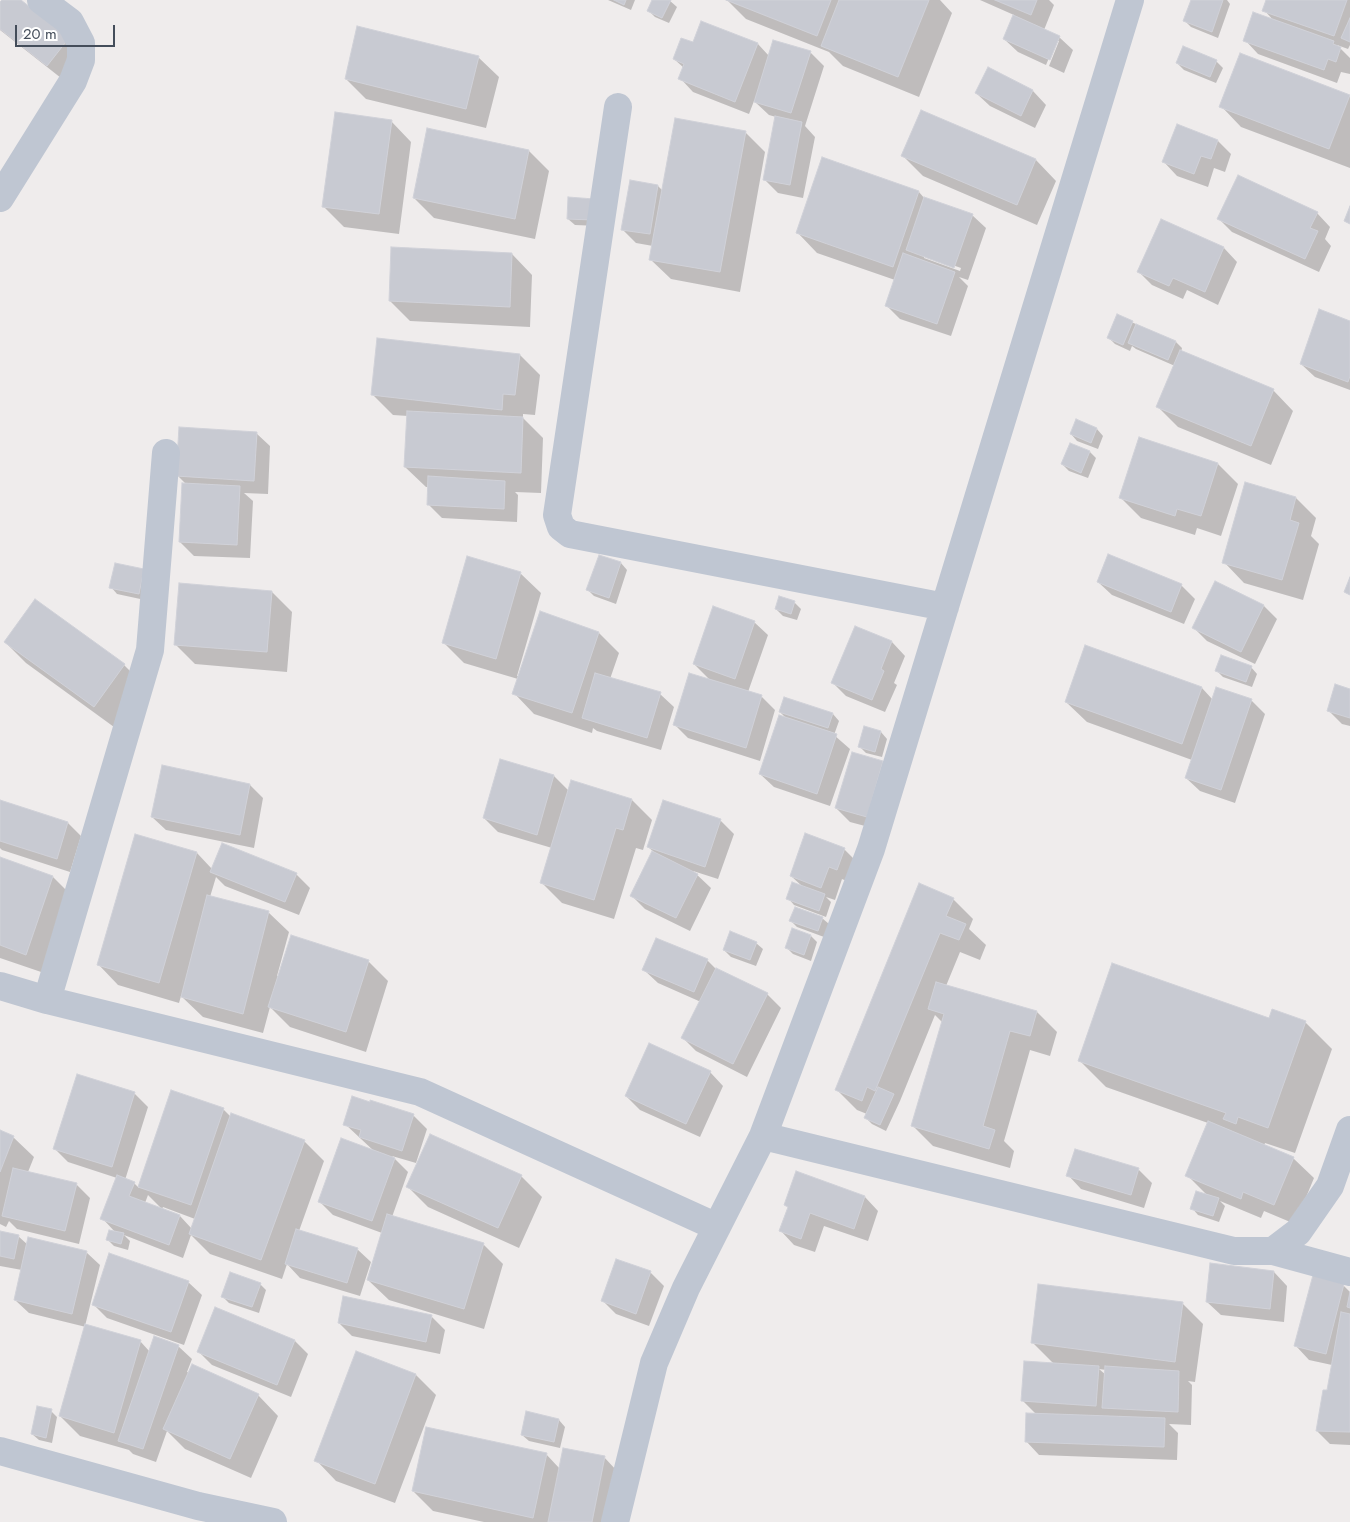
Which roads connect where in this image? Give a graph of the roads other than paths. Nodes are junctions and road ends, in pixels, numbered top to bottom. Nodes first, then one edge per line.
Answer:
1 (41, 0) edge
2 (1130, 0) edge
3 (618, 107) dead end
4 (0, 198) edge
5 (166, 453) dead end
6 (945, 607) junction
7 (0, 986) edge
8 (47, 1000) junction
9 (1350, 1130) edge
10 (763, 1136) junction
11 (716, 1226) junction
12 (1273, 1251) junction
13 (1350, 1272) edge
14 (0, 1451) edge
15 (198, 1514) edge
16 (273, 1522) edge
17 (615, 1522) edge

1 - 4 street
2 - 6 street
3 - 6 street
5 - 8 street
6 - 10 street
7 - 8 street
8 - 11 street
9 - 12 street
10 - 11 street
10 - 12 street
11 - 17 street
12 - 13 street
14 - 15 street
15 - 16 street

